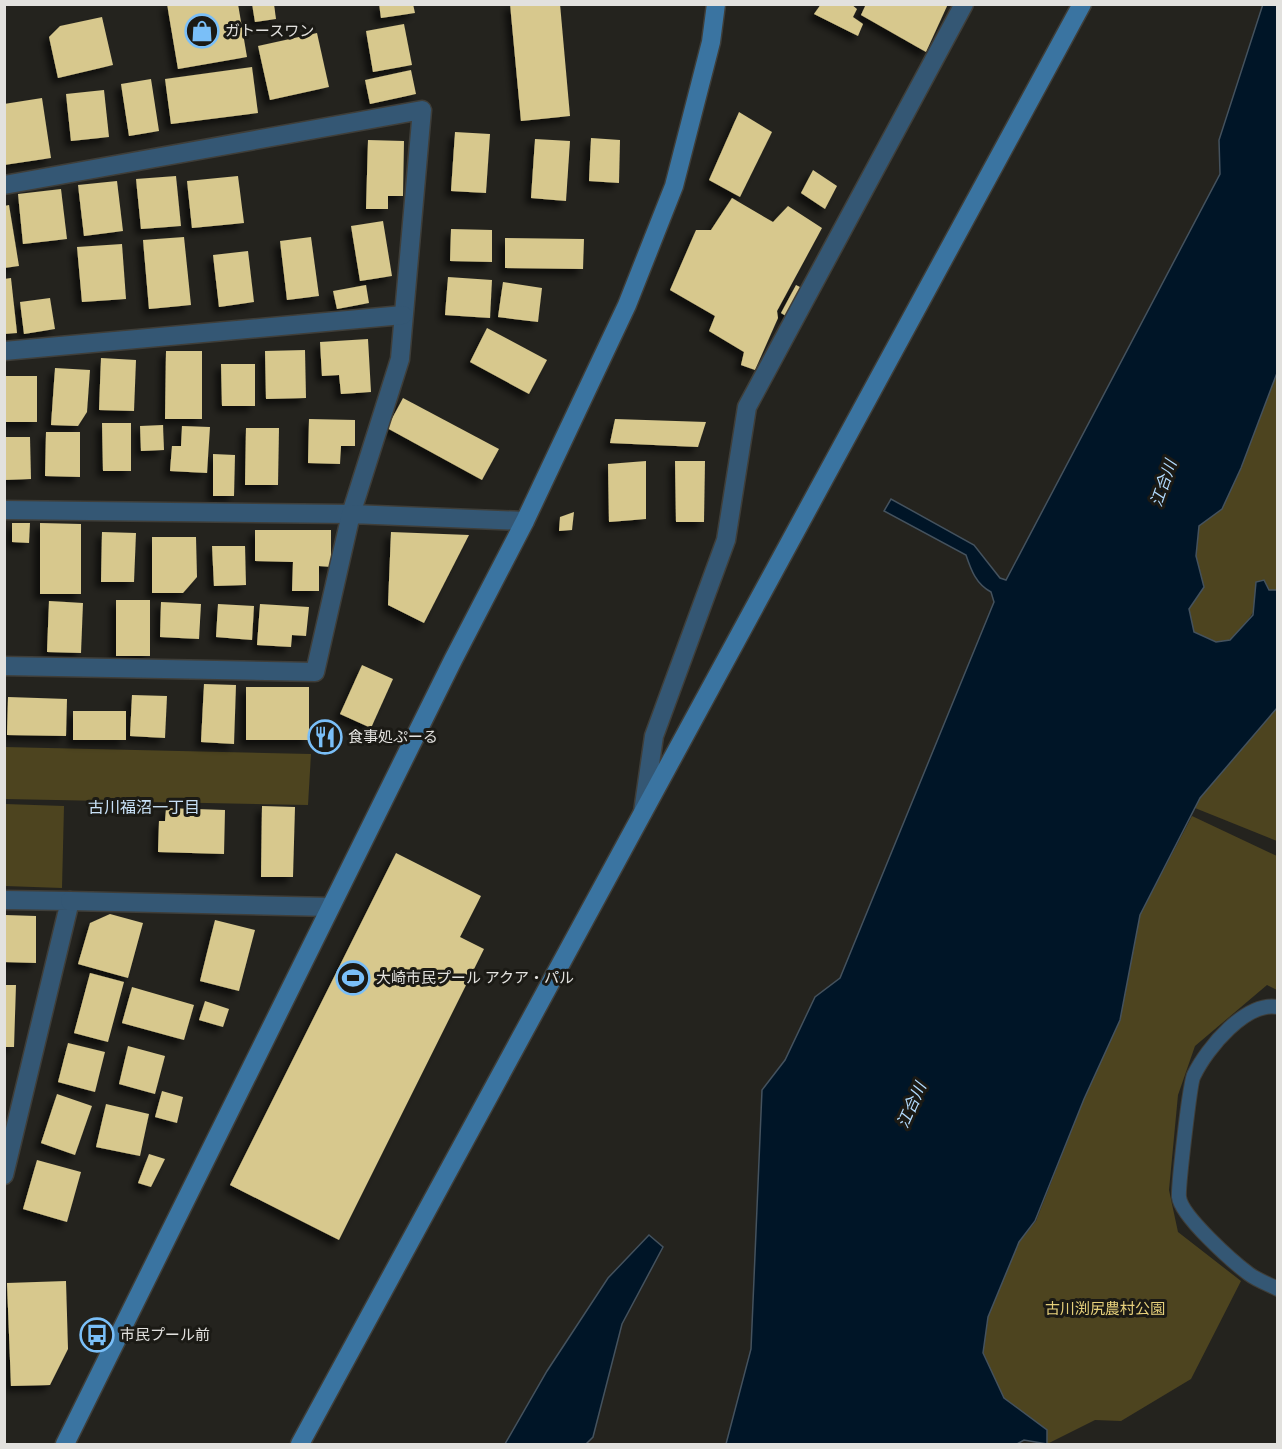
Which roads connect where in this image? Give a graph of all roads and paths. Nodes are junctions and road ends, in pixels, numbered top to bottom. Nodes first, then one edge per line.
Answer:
1 (716, 4) edge
2 (963, 4) edge
3 (1082, 4) edge
4 (4, 184) edge
5 (403, 315) junction
6 (4, 351) edge
7 (4, 510) edge
8 (351, 514) junction
9 (525, 521) junction
10 (4, 666) edge
11 (642, 816) junction
12 (4, 900) edge
13 (70, 901) junction
14 (330, 907) junction
15 (1278, 1007) edge
16 (4, 1175) edge
17 (1278, 1289) edge
18 (65, 1444) edge
19 (300, 1444) edge

1 - 9 street
2 - 11 street
3 - 11 street
4 - 5 street
5 - 6 street
5 - 8 street
7 - 8 street
8 - 9 street
8 - 10 street
9 - 14 street
11 - 19 street
12 - 13 street
13 - 14 street
13 - 16 street
14 - 18 street
15 - 17 lane

